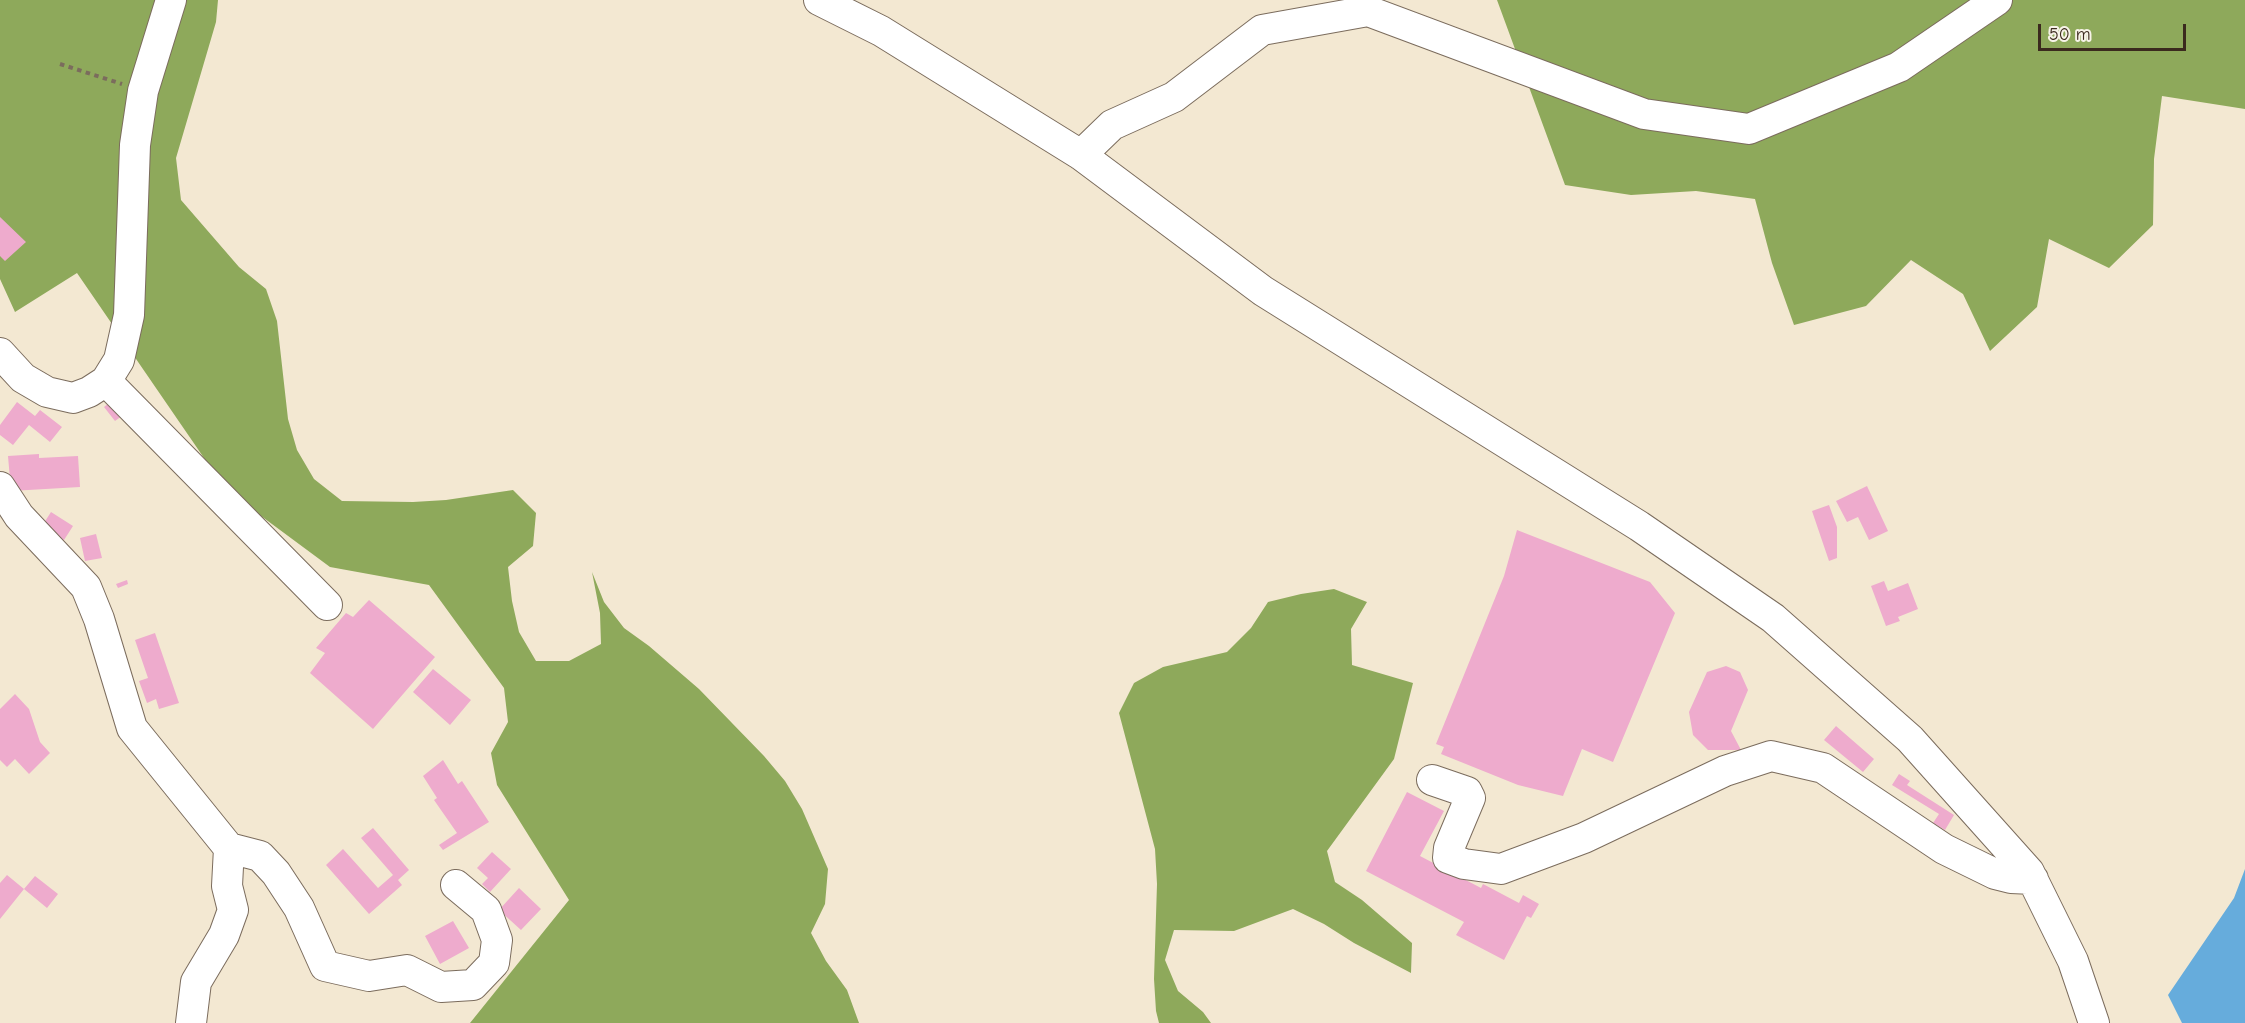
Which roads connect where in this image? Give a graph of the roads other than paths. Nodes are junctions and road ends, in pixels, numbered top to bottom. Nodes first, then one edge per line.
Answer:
1 (171, 0) edge
2 (819, 0) edge
3 (1997, 0) edge
4 (1081, 155) junction
5 (0, 353) edge
6 (106, 381) junction
7 (0, 487) edge
8 (327, 605) dead end
9 (1432, 780) dead end
10 (229, 848) junction
11 (2033, 879) junction
12 (456, 885) dead end
13 (189, 1022) edge
14 (2094, 1023) edge

1 - 6 street
2 - 4 street
3 - 4 street
4 - 11 street
5 - 6 street
6 - 8 street
7 - 10 street
9 - 11 street
10 - 12 street
10 - 13 street
11 - 14 street

